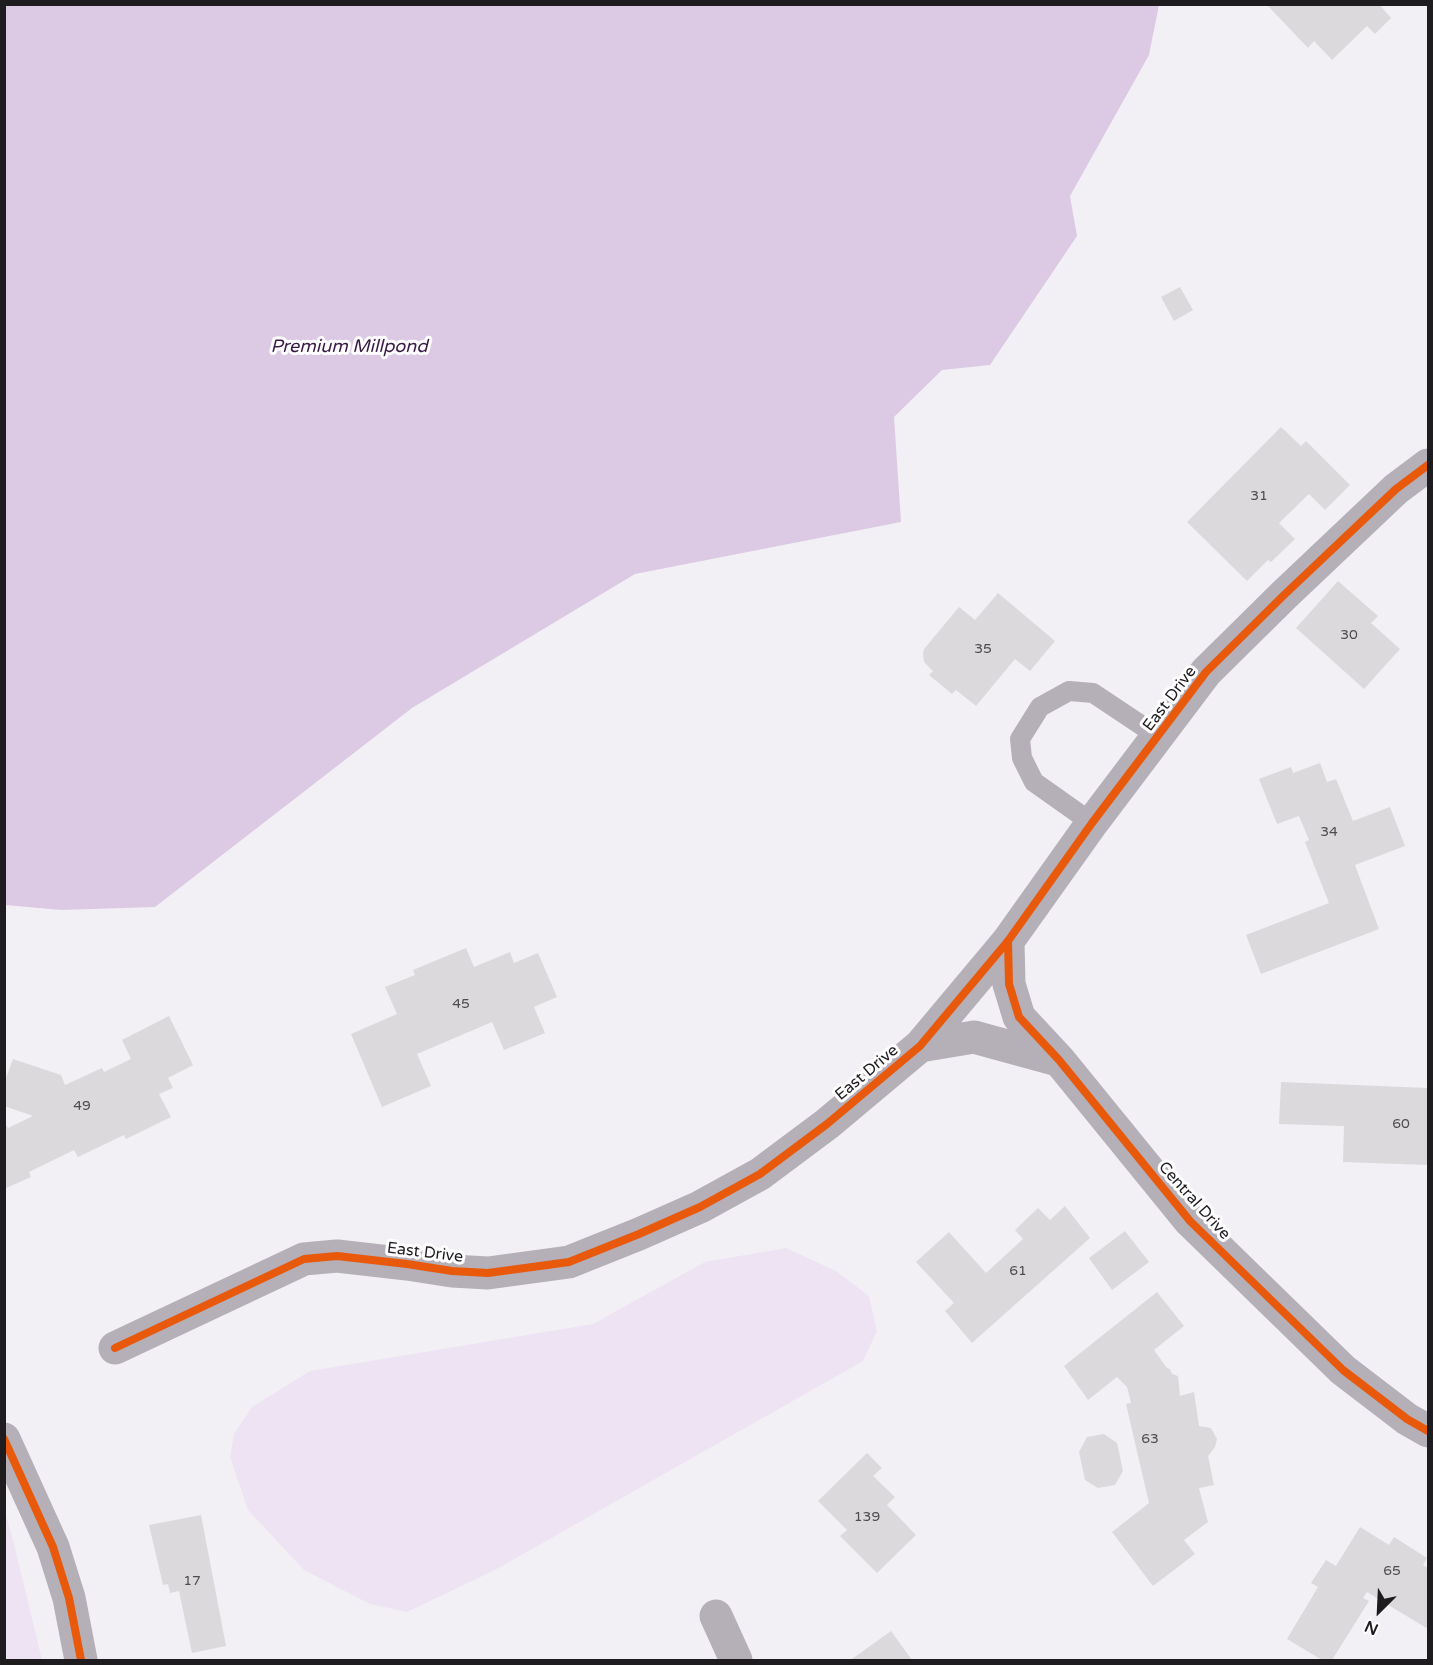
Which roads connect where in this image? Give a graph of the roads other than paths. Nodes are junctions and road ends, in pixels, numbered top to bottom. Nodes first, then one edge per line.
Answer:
1 (1428, 465) edge
2 (1159, 737) junction
3 (1092, 823) junction
4 (1008, 941) junction
5 (920, 1046) junction
6 (1059, 1060) junction
7 (115, 1348) dead end
8 (1428, 1431) edge
9 (4, 1439) edge
10 (716, 1616) dead end
11 (81, 1660) edge
12 (736, 1660) edge

1 - 2 street, East Drive
2 - 3 street, East Drive
2 - 3 lane
3 - 4 street, East Drive
4 - 5 street, East Drive
4 - 6 street, Central Drive
5 - 6 street
5 - 7 street, East Drive
6 - 8 street, Central Drive
9 - 11 street
10 - 12 street

